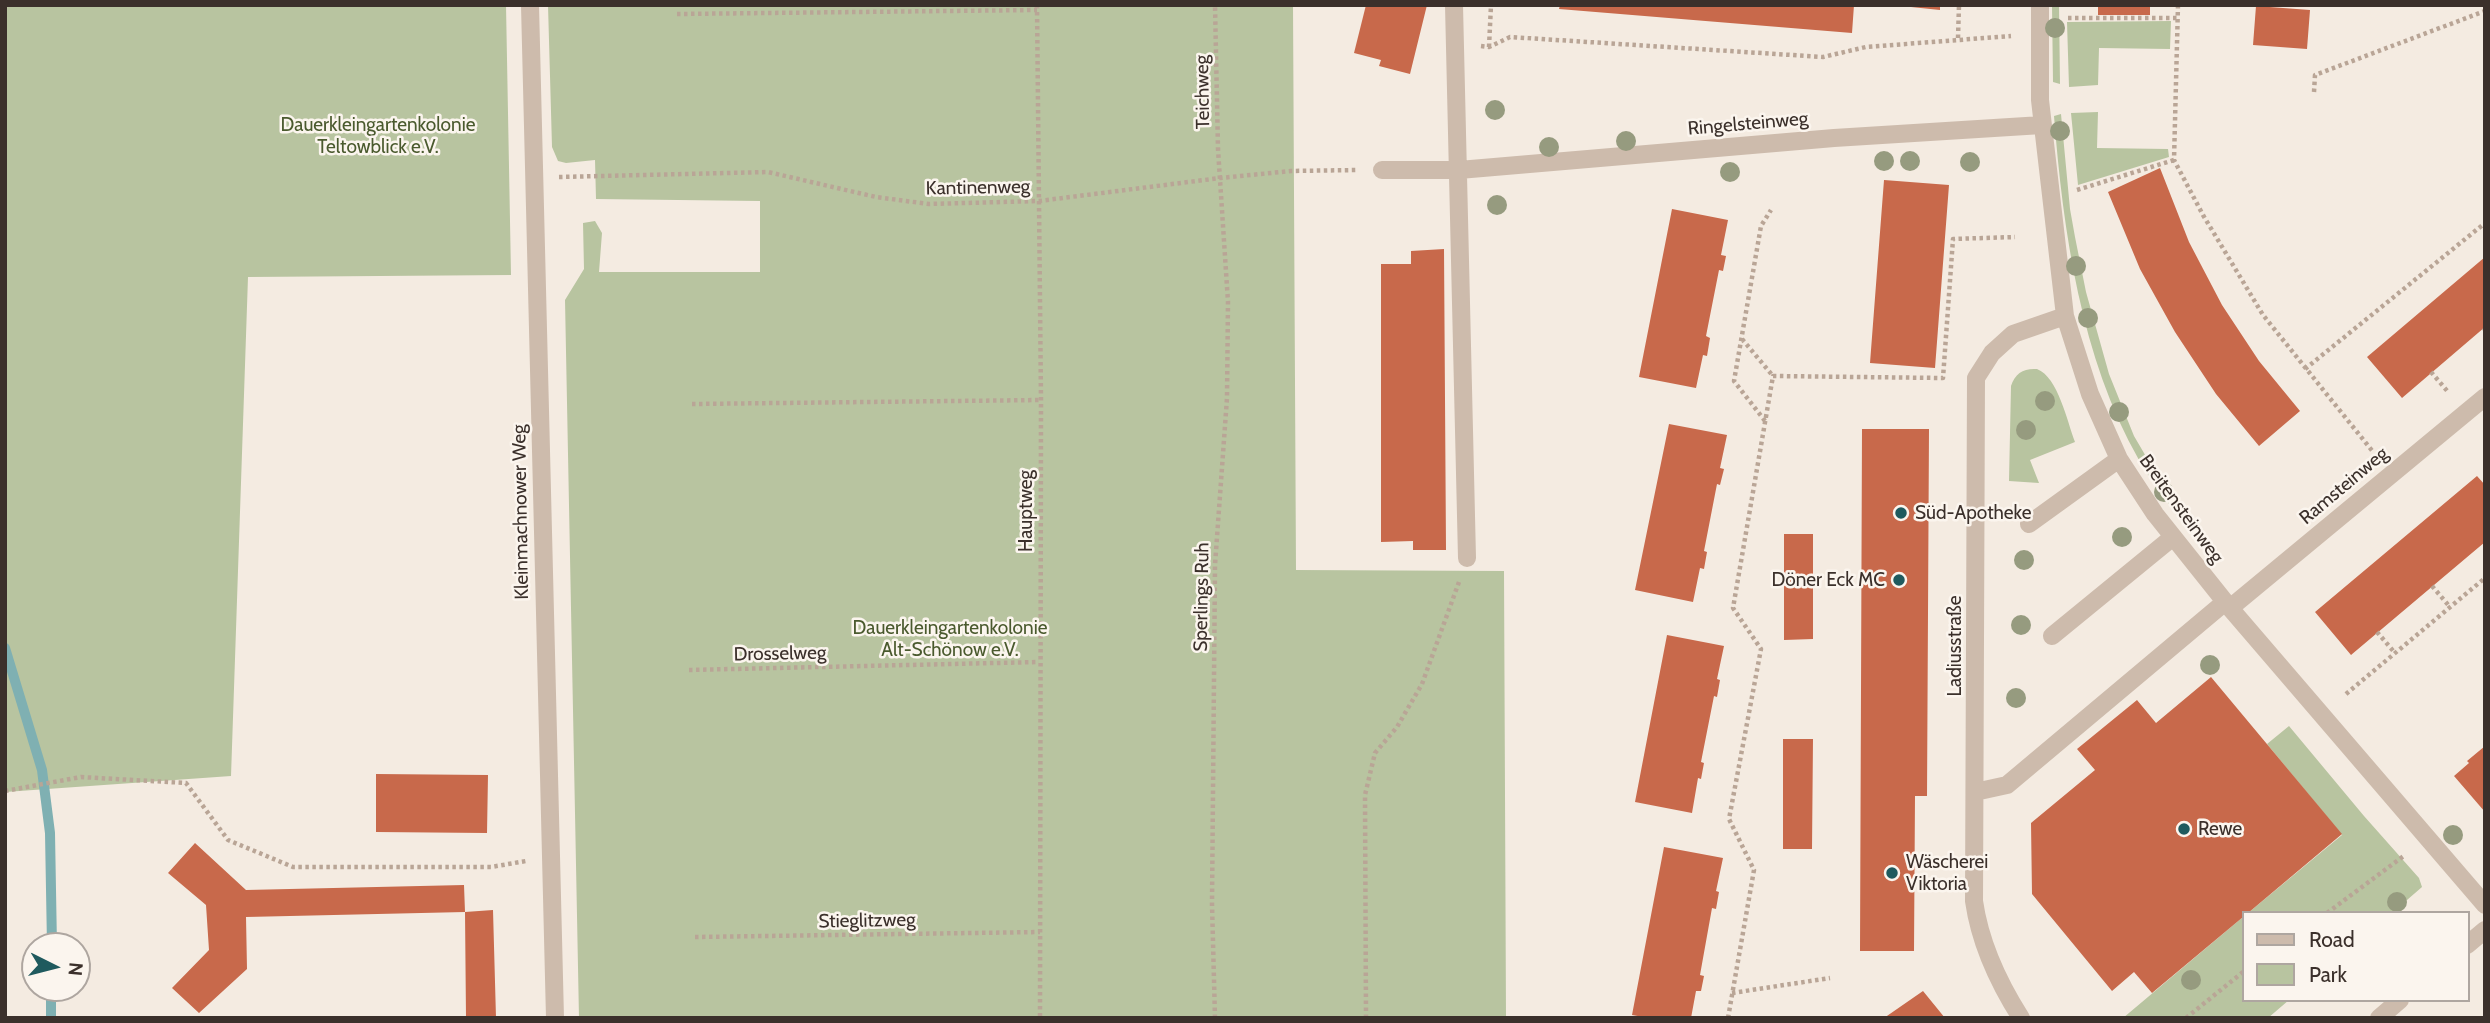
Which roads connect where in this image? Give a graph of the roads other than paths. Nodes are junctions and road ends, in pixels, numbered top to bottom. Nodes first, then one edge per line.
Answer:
1 (530, 5) edge
2 (1454, 5) edge
3 (2039, 5) edge
4 (2042, 125) junction
5 (1382, 170) road end
6 (1459, 170) junction
7 (2065, 316) junction
8 (2485, 397) edge
9 (2119, 459) junction
10 (2029, 524) dead end
11 (2173, 537) junction
12 (1467, 558) road end
13 (2227, 605) junction
14 (2052, 636) dead end
15 (1975, 792) junction
16 (2485, 905) edge
17 (2485, 930) edge
18 (2469, 943) edge
19 (2398, 1002) edge
20 (555, 1018) edge
21 (2021, 1018) edge
22 (2379, 1018) edge

1 - 20 street, Kleinmachnower Weg
2 - 6 street
3 - 4 street, Breitensteinweg
4 - 6 street, Ringelsteinweg
4 - 7 street, Breitensteinweg
5 - 6 street, Ringelsteinweg
6 - 12 street
7 - 9 street, Breitensteinweg
7 - 15 street, Ladiusstraße
8 - 13 street, Ramsteinweg
9 - 10 street
9 - 11 street, Breitensteinweg
11 - 13 street, Breitensteinweg
11 - 14 street
13 - 15 street, Ramsteinweg
13 - 16 street, Breitensteinweg
15 - 21 street, Ladiusstraße
17 - 18 street
19 - 22 street

